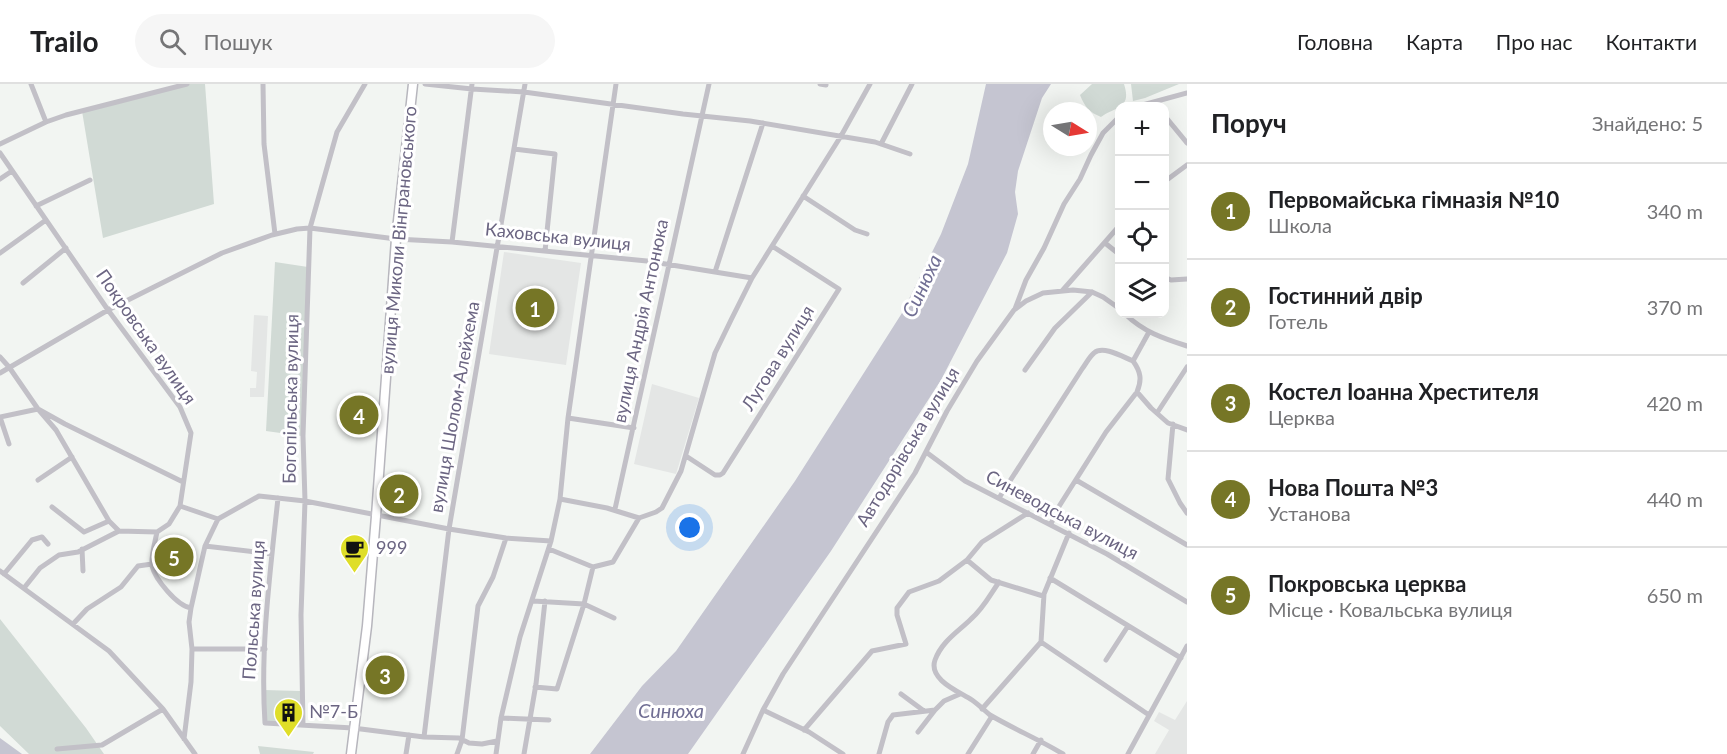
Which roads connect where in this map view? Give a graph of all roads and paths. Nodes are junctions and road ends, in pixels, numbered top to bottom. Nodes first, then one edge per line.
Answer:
1 (32, 84) edge
2 (187, 84) edge
3 (263, 84) edge
4 (365, 84) edge
5 (413, 84) edge
6 (424, 84) edge
7 (525, 84) edge
8 (616, 84) edge
9 (709, 84) edge
10 (870, 84) edge
11 (912, 84) edge
12 (163, 87) edge
13 (472, 87) edge
14 (524, 92) junction
15 (1187, 93) edge
16 (1164, 102) edge
17 (613, 104) junction
18 (701, 116) junction
19 (1115, 120) edge
20 (1169, 121) edge
21 (46, 122) junction
22 (763, 123) junction
23 (841, 136) junction
24 (1187, 143) edge
25 (0, 144) edge
26 (881, 144) junction
27 (514, 149) junction
28 (0, 153) edge
29 (910, 154) dead end
30 (1187, 165) edge
31 (12, 171) junction
32 (1169, 178) edge
33 (0, 179) edge
34 (90, 180) dead end
35 (803, 196) junction
36 (36, 206) junction
37 (46, 220) junction
38 (310, 228) junction
39 (1115, 230) edge
40 (276, 234) junction
41 (867, 234) dead end
42 (396, 239) junction
43 (452, 242) junction
44 (1105, 243) junction
45 (498, 246) junction
46 (772, 246) junction
47 (66, 248) junction
48 (545, 251) junction
49 (1115, 252) edge
50 (0, 253) edge
51 (590, 255) junction
52 (668, 264) junction
53 (715, 272) junction
54 (752, 278) junction
55 (1169, 279) edge
56 (1187, 279) edge
57 (23, 283) dead end
58 (1062, 291) junction
59 (1092, 292) junction
60 (1115, 306) edge
61 (108, 310) junction
62 (1014, 310) junction
63 (1129, 318) edge
64 (1149, 332) junction
65 (1187, 346) edge
66 (0, 357) edge
67 (1133, 361) junction
68 (9, 367) junction
69 (1187, 367) edge
70 (1025, 370) dead end
71 (0, 373) edge
72 (1137, 392) junction
73 (38, 409) junction
74 (1157, 412) junction
75 (0, 417) edge
76 (568, 418) junction
77 (1173, 424) junction
78 (634, 428) junction
79 (1187, 430) edge
80 (9, 444) dead end
81 (926, 452) junction
82 (72, 456) junction
83 (686, 456) junction
84 (38, 480) dead end
85 (1076, 480) junction
86 (183, 482) junction
87 (278, 498) junction
88 (999, 498) junction
89 (560, 499) junction
90 (305, 501) junction
91 (180, 506) junction
92 (52, 507) dead end
93 (615, 509) junction
94 (1028, 513) junction
95 (1187, 513) edge
96 (376, 516) junction
97 (639, 518) junction
98 (218, 519) junction
99 (109, 521) junction
100 (1050, 524) junction
101 (449, 529) junction
102 (118, 531) junction
103 (157, 532) junction
104 (1069, 533) junction
105 (506, 538) junction
106 (551, 541) junction
107 (48, 544) dead end
108 (1187, 545) edge
109 (205, 546) junction
110 (82, 549) junction
111 (549, 549) junction
112 (272, 554) junction
113 (967, 560) junction
114 (152, 564) junction
115 (594, 567) junction
116 (83, 571) dead end
117 (2, 573) edge
118 (1050, 578) junction
119 (999, 582) junction
120 (24, 588) junction
121 (1043, 596) junction
122 (533, 601) junction
123 (544, 602) junction
124 (1187, 602) edge
125 (584, 604) junction
126 (190, 608) junction
127 (614, 618) dead end
128 (73, 624) junction
129 (1128, 626) junction
130 (1041, 642) junction
131 (1187, 646) edge
132 (192, 649) junction
133 (265, 649) junction
134 (1181, 658) junction
135 (1106, 660) dead end
136 (535, 687) junction
137 (901, 694) dead end
138 (960, 694) junction
139 (163, 709) junction
140 (982, 709) junction
141 (763, 710) junction
142 (935, 710) junction
143 (924, 711) junction
144 (992, 716) junction
145 (1149, 716) junction
146 (501, 718) junction
147 (530, 720) junction
148 (549, 720) dead end
149 (303, 725) junction
150 (353, 728) junction
151 (804, 730) junction
152 (918, 732) dead end
153 (409, 735) junction
154 (424, 737) junction
155 (184, 739) junction
156 (462, 740) junction
157 (1041, 740) junction
158 (497, 741) junction
159 (57, 749) dead end
160 (195, 754) edge
161 (351, 754) edge
162 (406, 754) edge
163 (458, 754) edge
164 (496, 754) edge
165 (524, 754) edge
166 (744, 754) edge
167 (843, 754) edge
168 (879, 754) edge
169 (968, 754) edge
170 (1033, 754) edge
171 (1063, 754) edge
172 (1128, 754) edge

1 - 21 street
2 - 12 street
3 - 40 street
4 - 38 street, Богопільська вулиця
5 - 42 main road, вулиця Миколи Вінграновського
6 - 13 street
7 - 14 street, вулиця Шолом-Алейхема
8 - 17 street
9 - 18 street, вулиця Андрія Антонюка
10 - 23 street
11 - 26 street
12 - 21 street
13 - 14 street
13 - 43 street
14 - 17 street
14 - 27 street, вулиця Шолом-Алейхема
15 - 16 street
17 - 18 street
17 - 51 street
18 - 22 street
18 - 52 street, вулиця Андрія Антонюка
19 - 62 street
20 - 24 street
21 - 25 street
22 - 23 street
22 - 53 street
23 - 26 street
23 - 35 street
26 - 29 street
27 - 45 street, вулиця Шолом-Алейхема
27 - 48 street
28 - 31 street, Покровська вулиця
30 - 32 street
31 - 33 street
31 - 36 street, Покровська вулиця
34 - 36 street
35 - 41 street
35 - 46 street
36 - 37 street, Покровська вулиця
37 - 47 street, Покровська вулиця
37 - 50 street
38 - 40 street, Каховська вулиця
38 - 42 street, Каховська вулиця
38 - 90 street, Богопільська вулиця
39 - 44 street
40 - 61 street, Каховська вулиця
42 - 43 street, Каховська вулиця
42 - 96 main road, вулиця Миколи Вінграновського
43 - 45 street, Каховська вулиця
44 - 49 street
44 - 58 street
45 - 48 street, Каховська вулиця
45 - 101 street, вулиця Шолом-Алейхема
46 - 54 street
46 - 83 street, Лугова вулиця
47 - 57 street
47 - 61 street, Покровська вулиця
48 - 51 street, Каховська вулиця
51 - 52 street, Каховська вулиця
51 - 76 street
52 - 53 street, Каховська вулиця
52 - 78 street, вулиця Андрія Антонюка
53 - 54 street, Каховська вулиця
54 - 83 street
55 - 56 street
58 - 59 street, Автодорівська вулиця
58 - 62 street, Автодорівська вулиця
59 - 60 street
59 - 70 street
61 - 68 street, Каховська вулиця
61 - 86 street, Покровська вулиця
62 - 81 street, Автодорівська вулиця
63 - 64 street
64 - 65 street
64 - 67 street
66 - 68 street
67 - 72 street
67 - 88 street
68 - 71 street, Каховська вулиця
68 - 73 street
69 - 74 street
72 - 74 street
72 - 85 street
73 - 75 street
73 - 82 street
73 - 86 street
74 - 77 street
75 - 80 street
76 - 78 street
76 - 89 street
77 - 79 street
77 - 95 street
78 - 93 street, вулиця Андрія Антонюка
81 - 88 street, Синеводська вулиця
81 - 141 street, Автодорівська вулиця
82 - 84 street
82 - 99 street
83 - 97 street
85 - 100 street
85 - 108 street
86 - 91 street, Покровська вулиця
87 - 90 street
87 - 98 street
87 - 112 street, Польська вулиця
88 - 94 street, Синеводська вулиця
89 - 93 street
89 - 106 street
90 - 96 street
90 - 149 street, Богопільська вулиця
91 - 98 street
91 - 103 street
92 - 99 street
93 - 97 street
94 - 100 street, Синеводська вулиця
94 - 113 street
96 - 101 street
96 - 150 main road, вулиця Миколи Вінграновського
97 - 115 street
98 - 109 street
99 - 102 street
100 - 104 street, Синеводська вулиця
101 - 105 street
101 - 154 street, вулиця Шолом-Алейхема
102 - 103 street
102 - 110 street
103 - 114 street
104 - 118 street
104 - 124 street, Синеводська вулиця
105 - 106 street
105 - 156 street
106 - 111 street
107 - 117 street
109 - 112 street
109 - 126 street
110 - 116 street
110 - 120 street
111 - 115 street
111 - 122 street
112 - 133 street, Польська вулиця
113 - 119 street
113 - 151 street
114 - 126 street
114 - 128 street
115 - 125 street
117 - 120 street
118 - 121 street
118 - 129 street
119 - 121 street
119 - 138 street
120 - 128 street
121 - 130 street
122 - 123 street
122 - 146 street
123 - 125 street
123 - 136 street
125 - 127 street
125 - 136 street
126 - 132 street
128 - 139 street
129 - 134 street
129 - 135 street
130 - 140 street
130 - 145 street
131 - 134 street
132 - 133 street
132 - 155 street
133 - 149 street, Польська вулиця
134 - 145 street
136 - 147 street
137 - 143 street
138 - 140 street
138 - 142 street
139 - 155 street
139 - 159 street
140 - 144 street
141 - 151 street
141 - 166 street, Автодорівська вулиця
142 - 143 street
142 - 152 street
143 - 168 street
144 - 157 street
144 - 169 street
145 - 172 street
146 - 147 street
146 - 158 street
147 - 148 street
147 - 165 street
149 - 150 street
150 - 153 street
150 - 161 main road, вулиця Миколи Вінграновського
151 - 167 street
153 - 154 street
153 - 162 street
154 - 156 street
155 - 160 street
156 - 158 street
156 - 163 street
157 - 170 street
157 - 171 street
158 - 164 street

